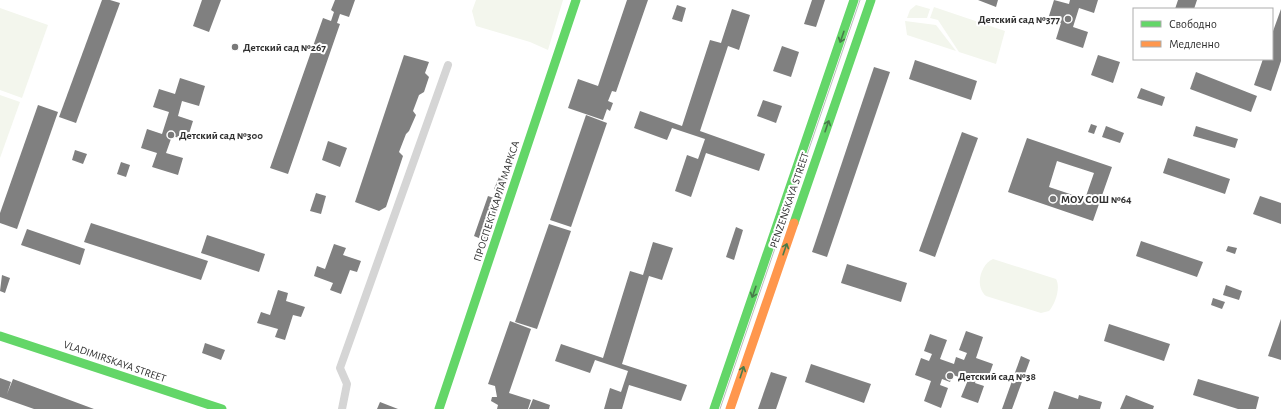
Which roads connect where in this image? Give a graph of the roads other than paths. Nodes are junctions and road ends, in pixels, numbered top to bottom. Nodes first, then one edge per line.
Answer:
1 (576, 0) edge
2 (854, 0) edge
3 (871, 0) edge
4 (448, 65) dead end
5 (0, 336) edge
6 (222, 409) edge
7 (342, 409) edge
8 (439, 409) edge
9 (714, 409) edge
10 (730, 409) edge

1 - 8 main road, ПРОСПЕКТ КАРЛА МАРКСА
2 -> 9 main road, PENZENSKAYA STREET
10 -> 3 main road, PENZENSKAYA STREET
4 - 7 street
5 - 6 main road, VLADIMIRSKAYA STREET

